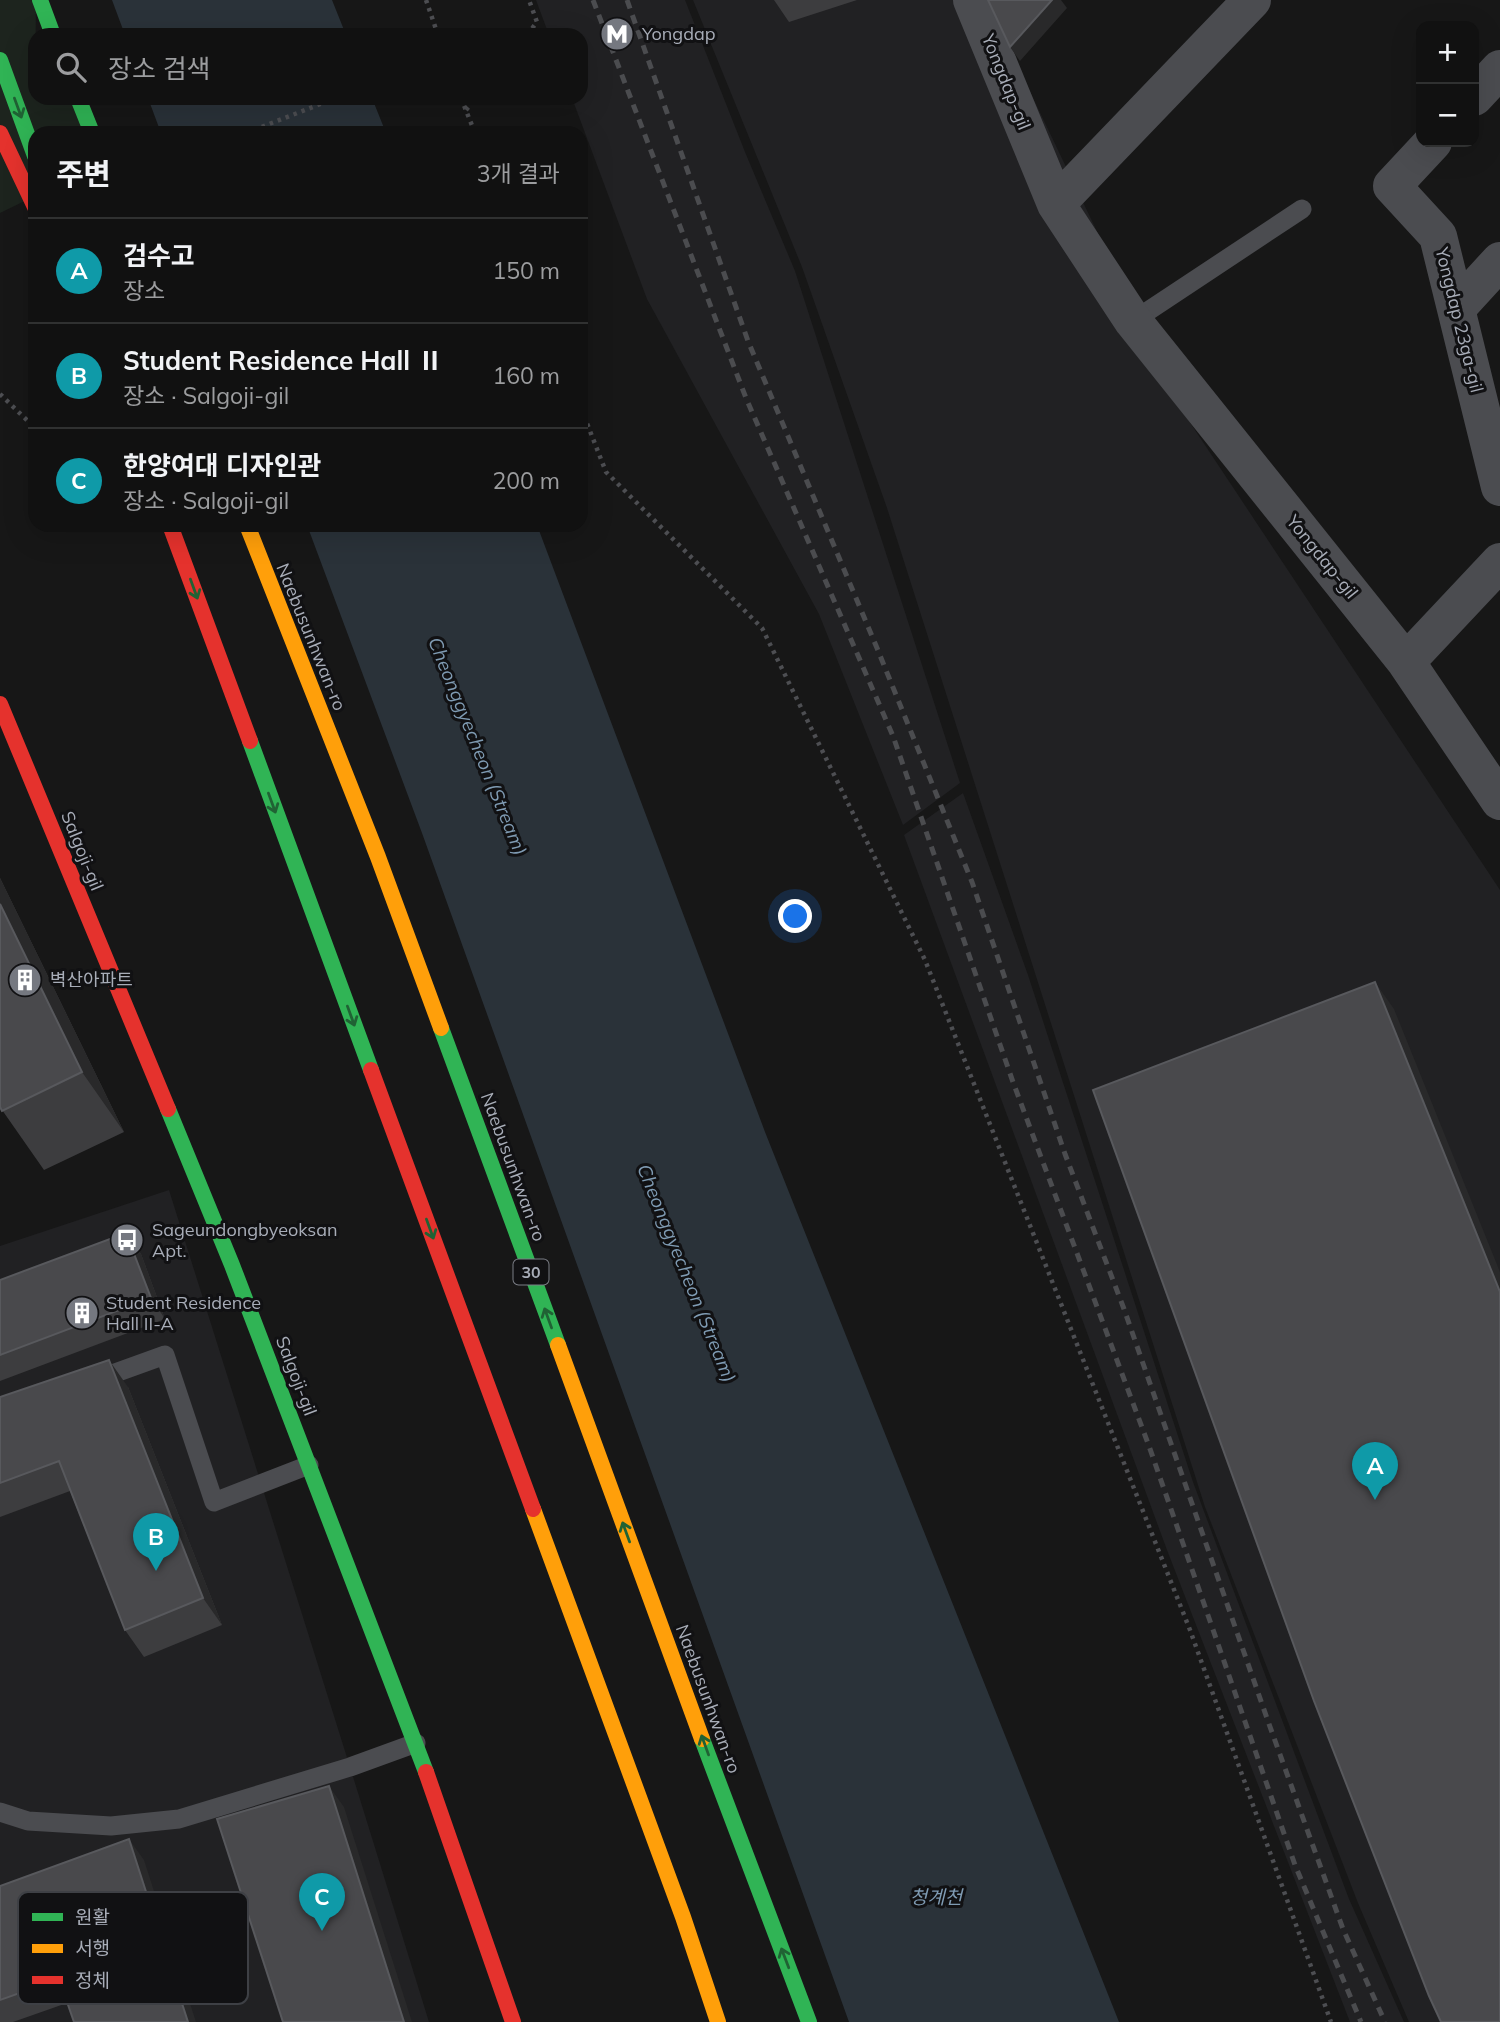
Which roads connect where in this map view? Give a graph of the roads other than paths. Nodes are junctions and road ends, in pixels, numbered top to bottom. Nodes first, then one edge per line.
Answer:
1 (40, 0) edge
2 (972, 0) edge
3 (1252, 0) edge
4 (50, 28) edge
5 (0, 60) edge
6 (1500, 69) edge
7 (1479, 92) edge
8 (81, 105) edge
9 (89, 126) edge
10 (0, 132) edge
11 (28, 137) edge
12 (1428, 147) edge
13 (28, 192) edge
14 (1056, 204) junction
15 (1302, 209) dead end
16 (1500, 261) edge
17 (1456, 309) junction
18 (1133, 321) junction
19 (1500, 486) edge
20 (173, 532) edge
21 (250, 532) edge
22 (1500, 562) edge
23 (1406, 662) junction
24 (0, 704) edge
25 (1500, 801) edge
26 (76, 1387) edge
27 (309, 1465) junction
28 (416, 1743) junction
29 (0, 1812) edge
30 (490, 1952) junction
31 (513, 2022) edge
32 (529, 2022) edge
33 (718, 2022) edge
34 (809, 2022) edge

1 - 4 main road
2 - 14 street, Yongdap-gil
3 - 14 street
5 -> 11 main road
6 - 7 street
8 - 9 main road
10 - 13 main road
12 - 17 street, Yongdap 23ga-gil
14 - 18 street, Yongdap-gil
15 - 18 lane
16 - 17 street
17 - 19 street, Yongdap 23ga-gil
18 - 23 street, Yongdap-gil
20 -> 33 main road
34 -> 21 main road, Naebusunhwan-ro / 30
22 - 23 street
23 - 25 street, Yongdap-gil
24 - 27 main road, Salgoji-gil
26 - 27 lane
27 - 28 main road, Salgoji-gil
28 - 29 lane
28 - 30 main road, Salgoji-gil
30 - 31 main road, Salgoji-gil
30 - 32 main road, Salgoji-gil

